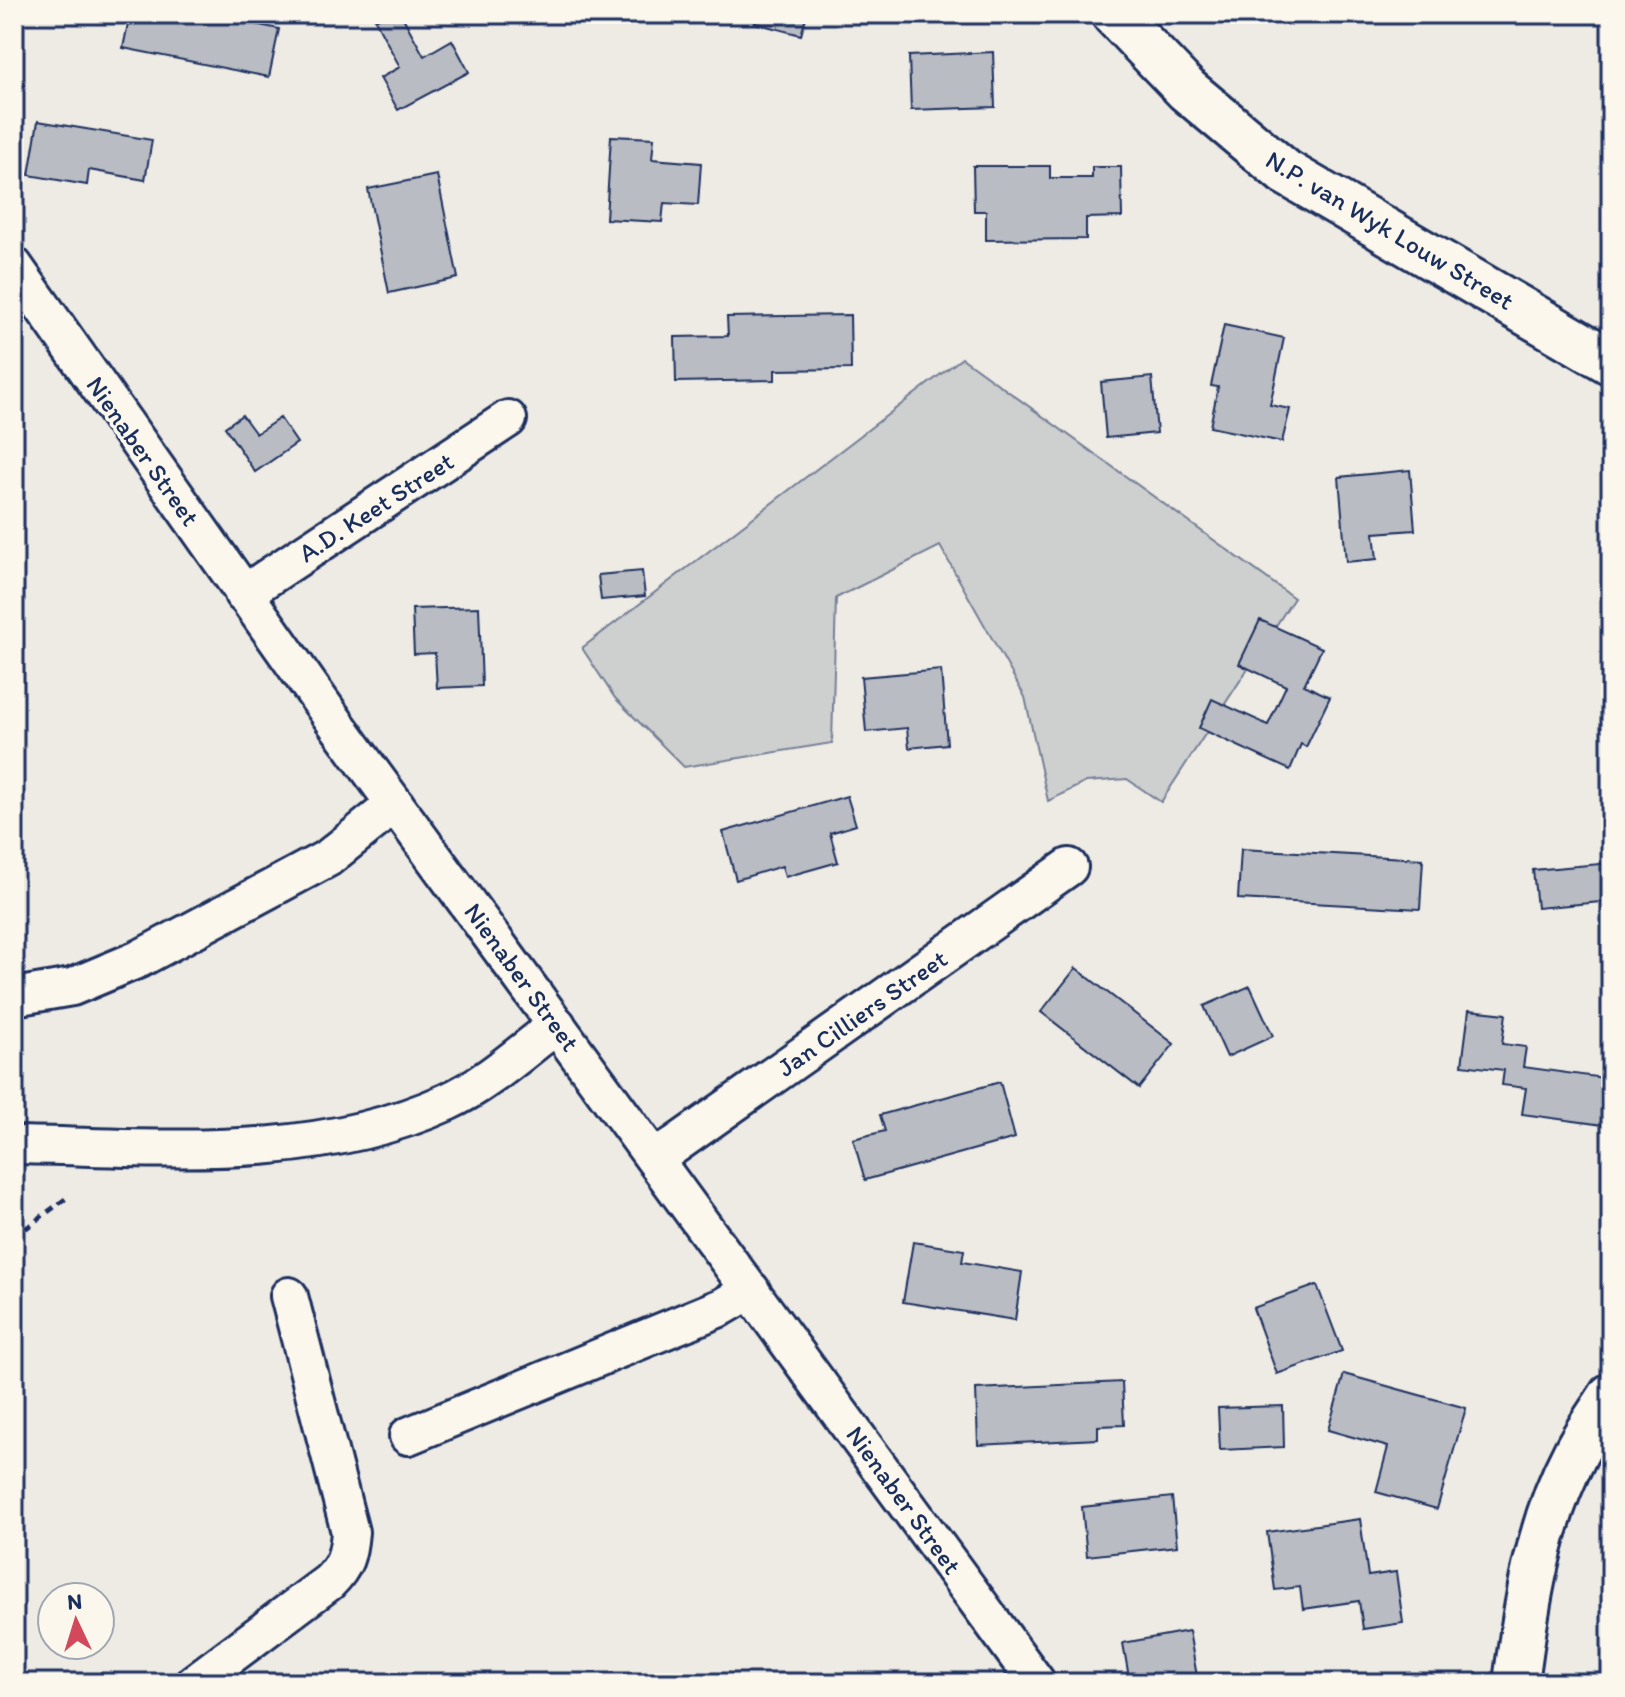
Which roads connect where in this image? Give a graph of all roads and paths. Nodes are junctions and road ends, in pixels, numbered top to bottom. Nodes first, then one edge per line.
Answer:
1 (1114, 14) edge
2 (14, 266) edge
3 (1611, 362) edge
4 (508, 419) dead end
5 (243, 594) junction
6 (395, 804) junction
7 (1069, 867) dead end
8 (14, 997) edge
9 (557, 1025) junction
10 (14, 1145) edge
11 (655, 1159) junction
12 (68, 1197) dead end
13 (14, 1237) edge
14 (751, 1290) junction
15 (289, 1296) dead end
16 (1611, 1396) edge
17 (408, 1436) dead end
18 (194, 1683) edge
19 (1037, 1683) edge
20 (1516, 1683) edge

1 - 3 street, N.P. van Wyk Louw Street
2 - 5 street, Nienaber Street
4 - 5 street, A.D. Keet Street
5 - 6 street, Nienaber Street
6 - 8 street
6 - 9 street, Nienaber Street
7 - 11 street, Jan Cilliers Street
9 - 10 street
9 - 11 street, Nienaber Street
11 - 14 street, Nienaber Street
12 - 13 path
14 - 17 street
14 - 19 street, Nienaber Street
15 - 18 street
16 - 20 street

